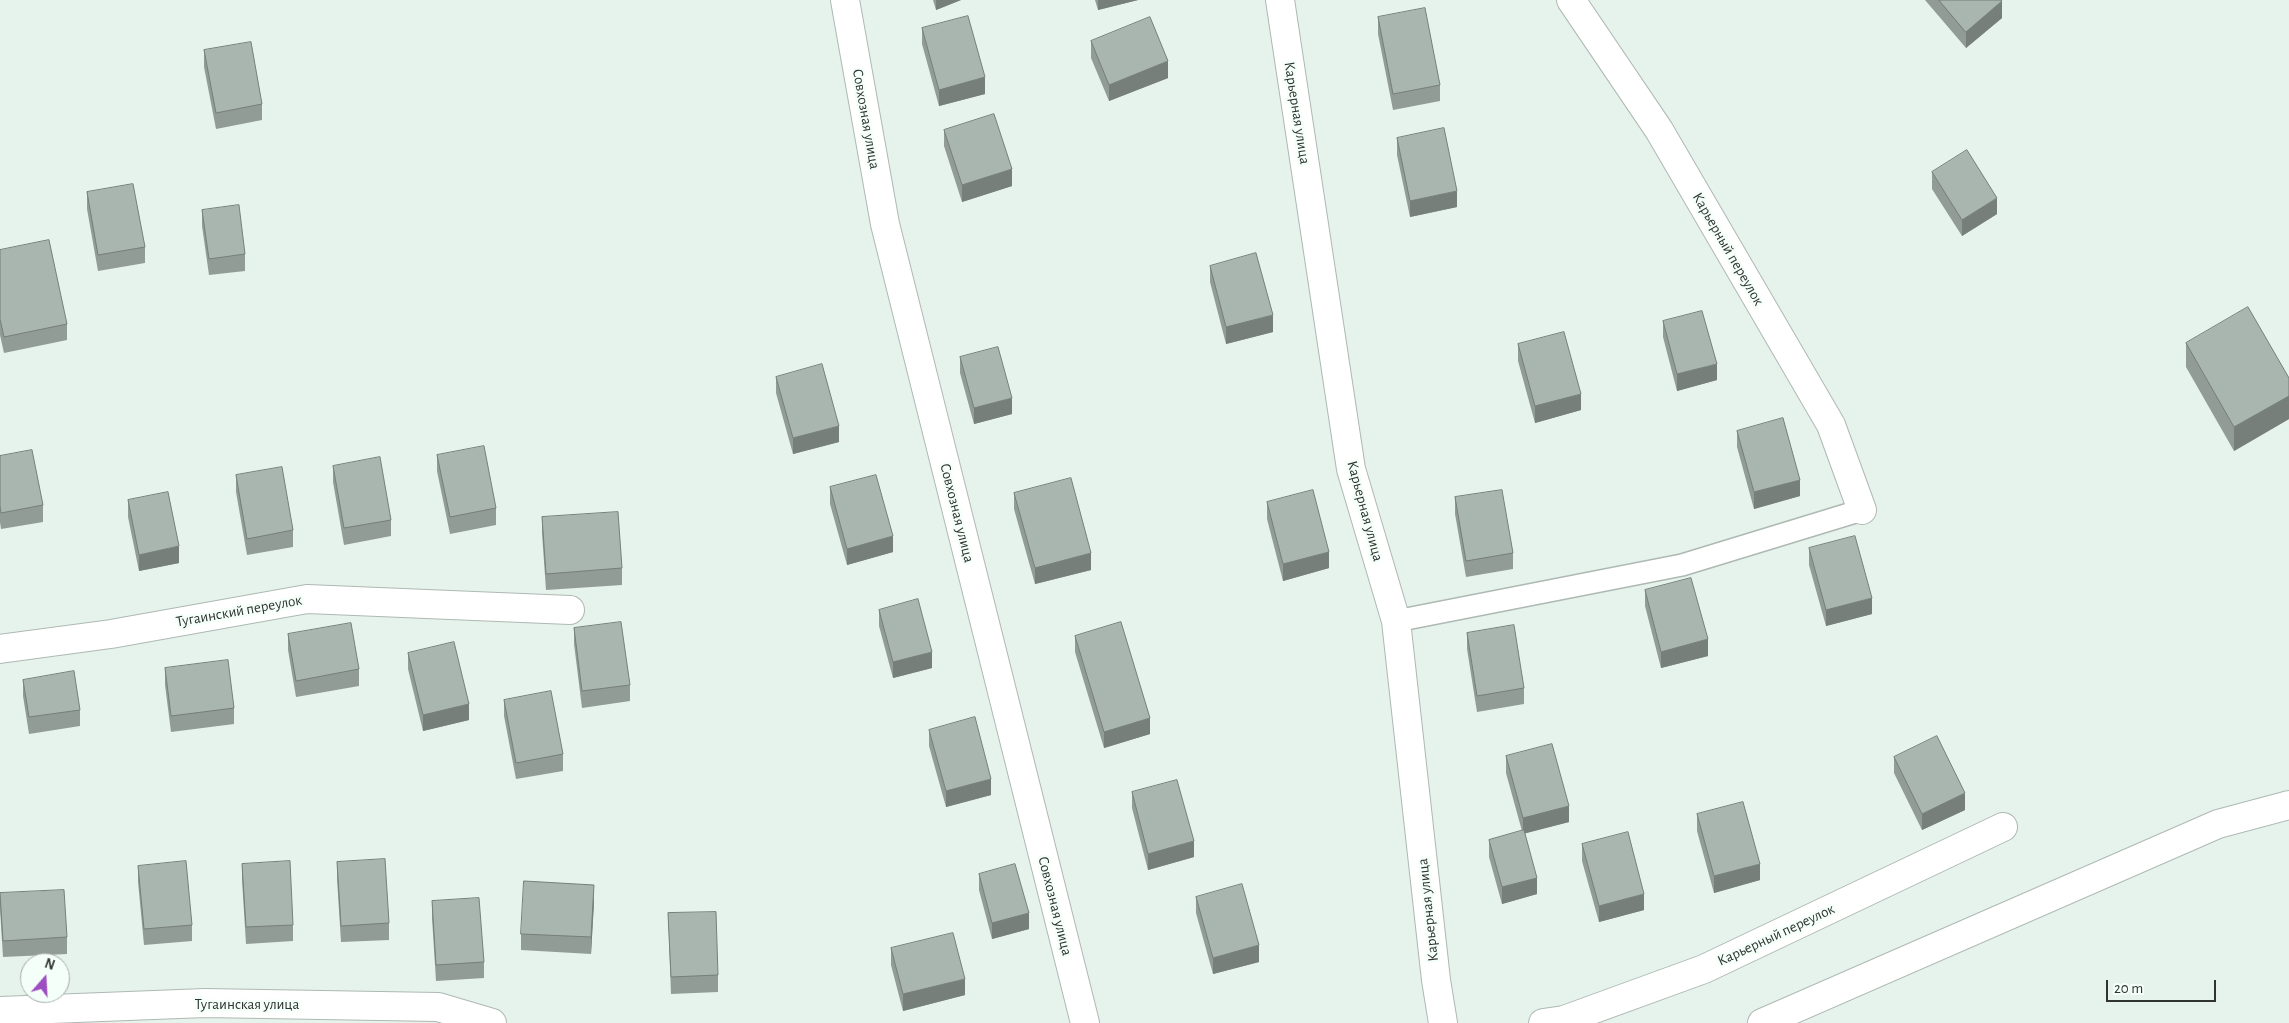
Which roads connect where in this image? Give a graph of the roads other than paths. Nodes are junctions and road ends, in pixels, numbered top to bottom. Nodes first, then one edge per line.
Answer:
1 (845, 0) edge
2 (1280, 0) edge
3 (1571, 0) edge
4 (1862, 510) joint
5 (570, 610) dead end
6 (1396, 621) junction
7 (0, 649) edge
8 (2289, 805) edge
9 (2003, 827) dead end
10 (0, 1011) edge
11 (492, 1023) edge
12 (1085, 1023) edge
13 (1443, 1023) edge
14 (1542, 1023) edge
15 (1762, 1023) edge

1 - 12 street, Совхозная улица
2 - 6 street, Карьерная улица
3 - 4 street, Карьерный переулок
4 - 6 lane
5 - 7 street, Тугаинский переулок
6 - 13 street, Карьерная улица
8 - 15 street
9 - 14 street, Карьерный переулок
10 - 11 street, Тугаинская улица

